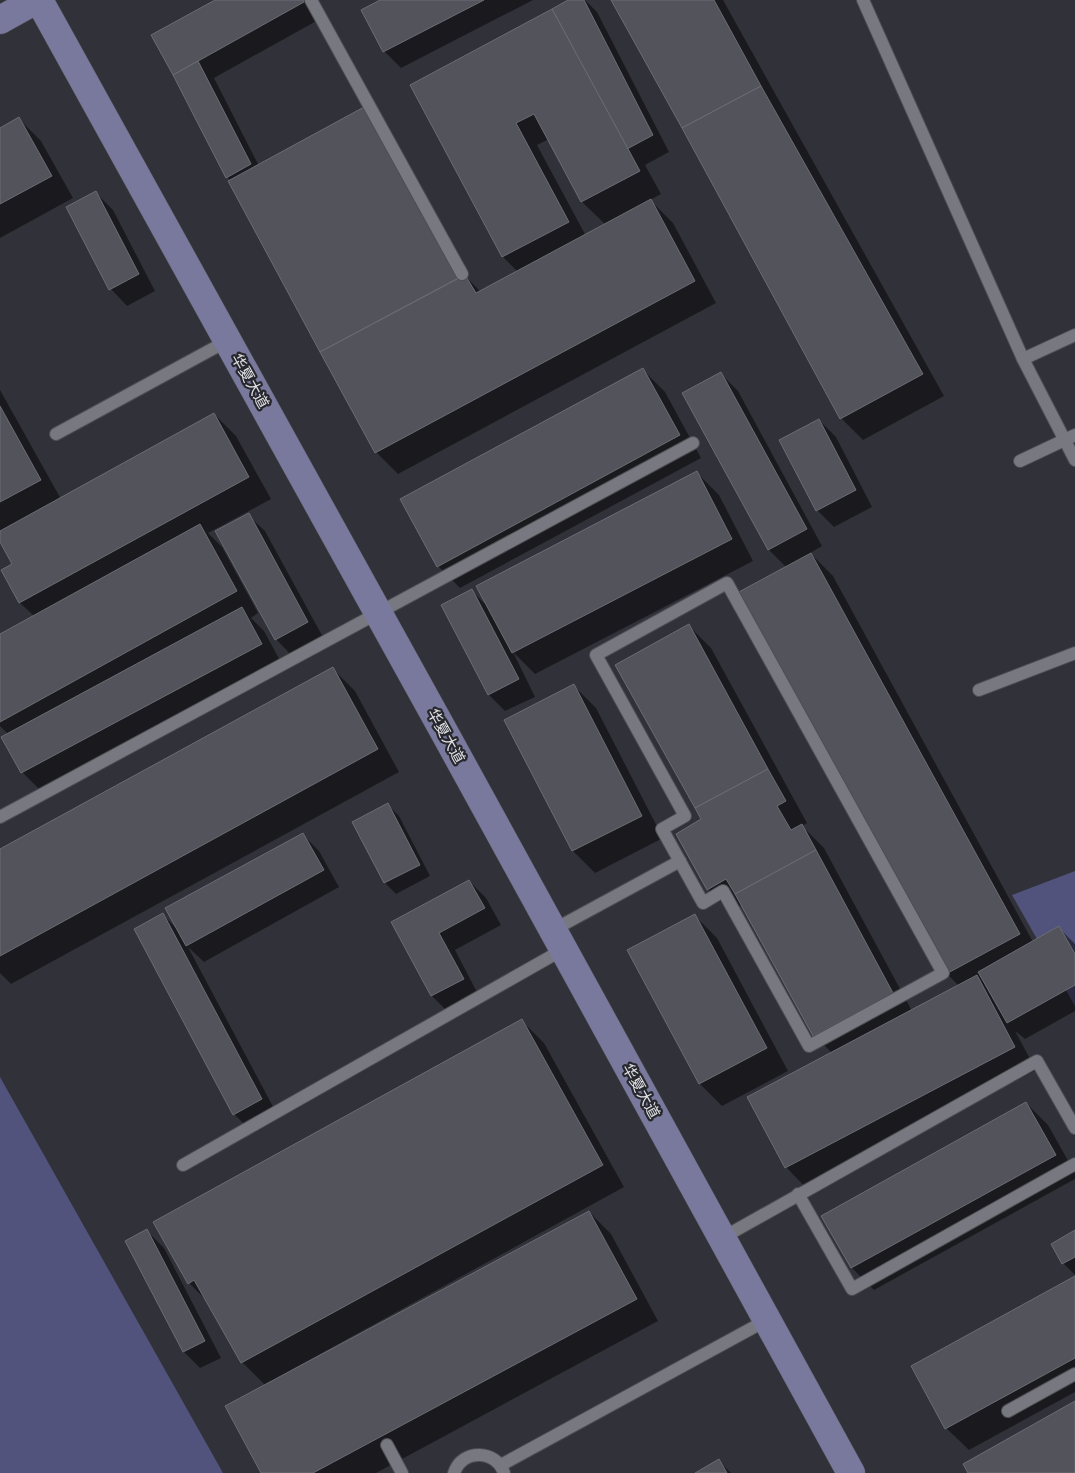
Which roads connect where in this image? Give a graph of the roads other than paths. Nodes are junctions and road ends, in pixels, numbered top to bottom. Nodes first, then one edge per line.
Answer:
1 (37, 0) edge
2 (311, 0) edge
3 (864, 0) edge
4 (0, 20) edge
5 (462, 274) dead end
6 (1075, 335) edge
7 (227, 341) junction
8 (1023, 360) junction
9 (56, 434) dead end
10 (1070, 437) edge
11 (694, 443) dead end
12 (1075, 460) edge
13 (1020, 461) dead end
14 (378, 613) junction
15 (1075, 653) edge
16 (979, 690) dead end
17 (0, 817) edge
18 (680, 861) junction
19 (558, 939) junction
20 (1075, 1128) edge
21 (1075, 1164) edge
22 (183, 1165) dead end
23 (798, 1194) junction
24 (722, 1238) junction
25 (767, 1320) junction
26 (1075, 1374) edge
27 (1008, 1411) dead end
28 (387, 1445) dead end
29 (503, 1469) edge
30 (402, 1473) edge
31 (454, 1473) edge
32 (851, 1473) edge

1 - 4 street
1 - 7 street, 华夏大道
2 - 5 lane
3 - 8 lane
6 - 8 lane
7 - 9 lane
7 - 14 street, 华夏大道
8 - 10 lane
10 - 12 lane
10 - 13 lane
11 - 14 lane
14 - 17 lane
14 - 19 street, 华夏大道
15 - 16 lane
18 - 18 lane
18 - 19 lane
19 - 22 lane
19 - 24 street, 华夏大道
20 - 23 lane
21 - 23 lane
23 - 24 lane
24 - 25 street, 华夏大道
25 - 29 lane
25 - 32 street, 华夏大道
26 - 27 lane
28 - 30 lane
29 - 31 lane

